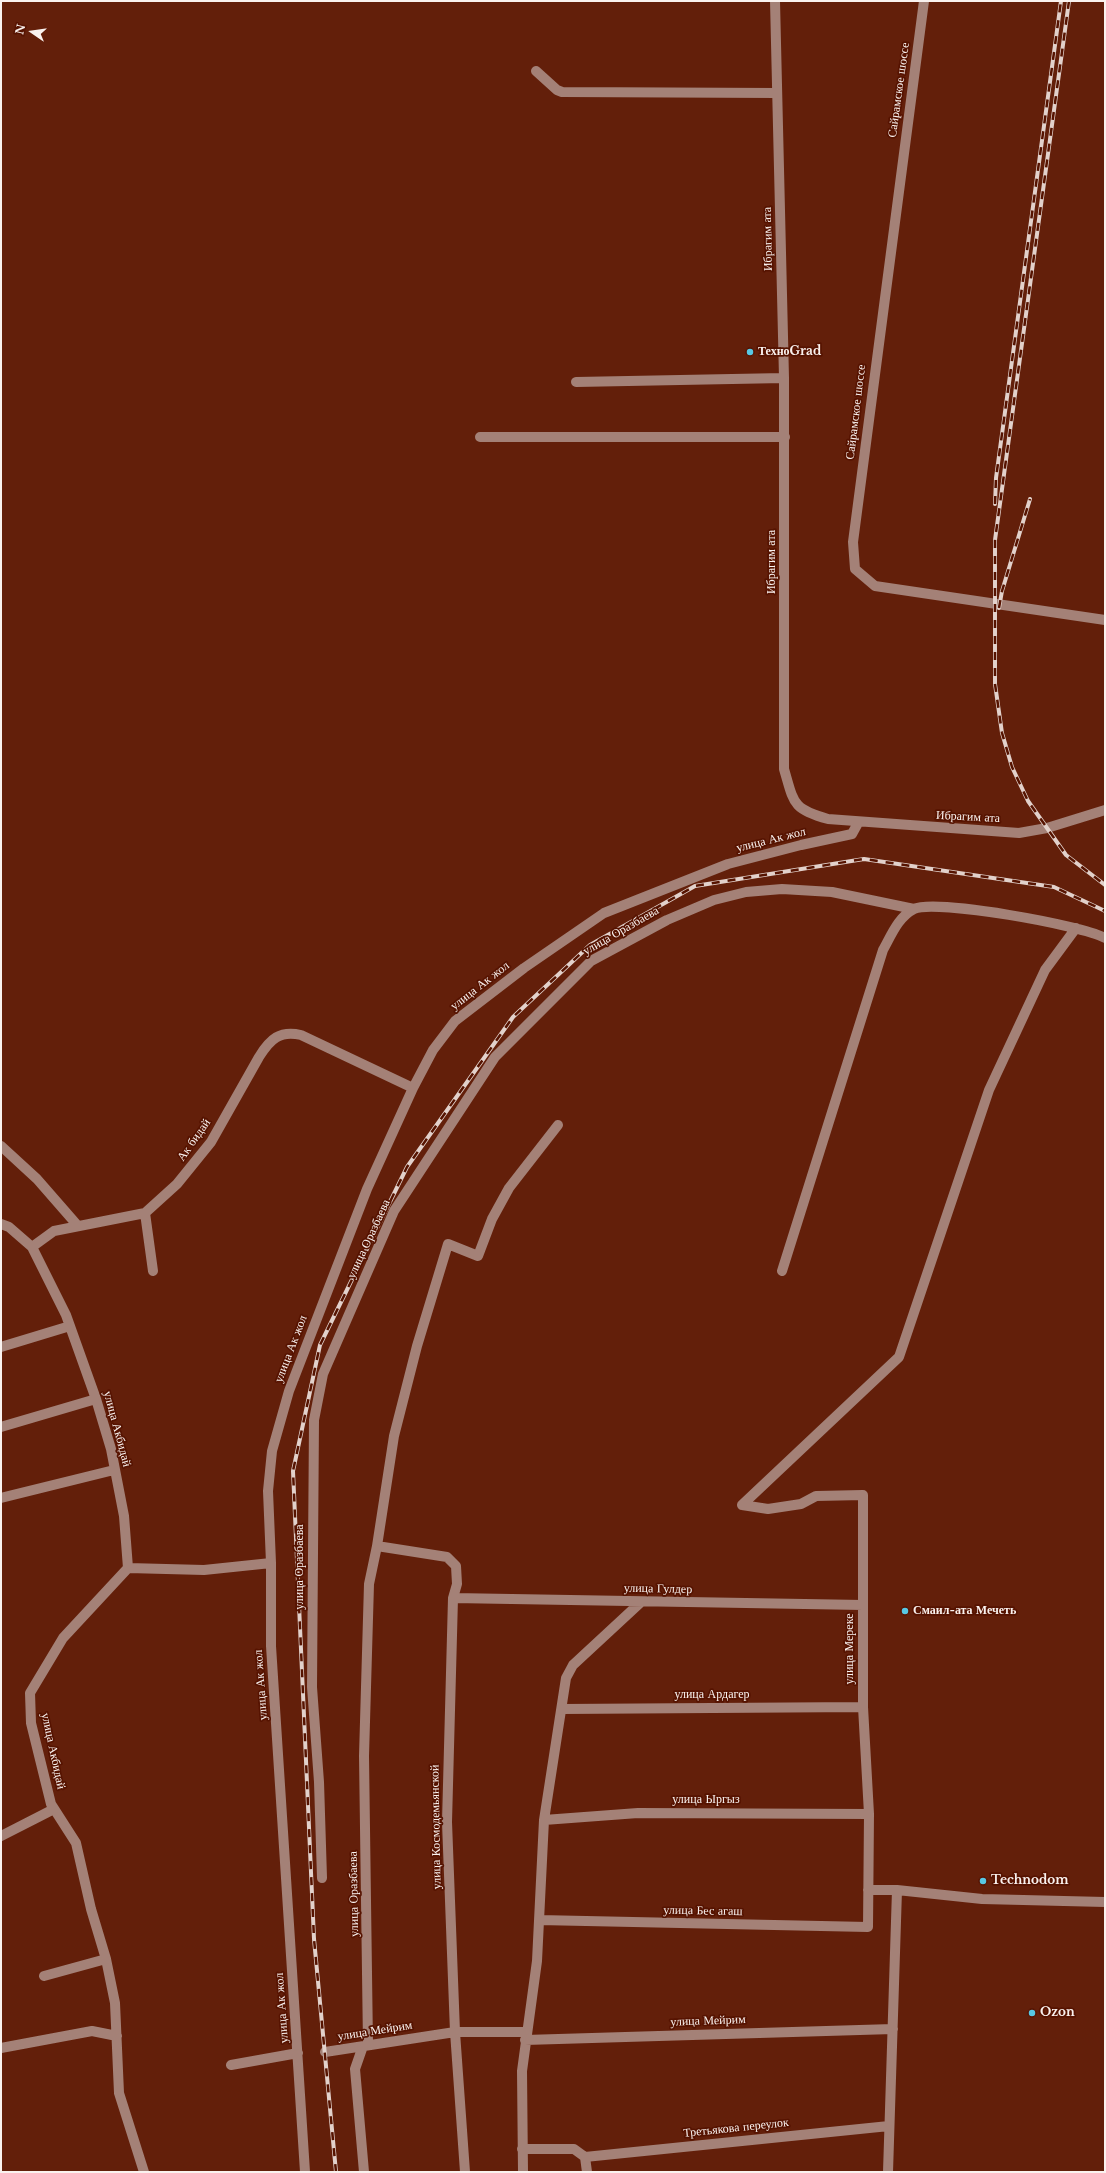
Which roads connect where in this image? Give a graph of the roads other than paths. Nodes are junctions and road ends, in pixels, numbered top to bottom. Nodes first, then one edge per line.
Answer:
1 (775, 1) edge
2 (924, 1) edge
3 (536, 71) dead end
4 (778, 93) junction
5 (784, 378) junction
6 (576, 382) dead end
7 (785, 437) junction
8 (480, 438) dead end
9 (1105, 620) edge
10 (1105, 810) edge
11 (858, 823) junction
12 (914, 909) junction
13 (1076, 928) junction
14 (1105, 938) edge
15 (413, 1088) junction
16 (558, 1125) dead end
17 (1, 1146) edge
18 (145, 1213) junction
19 (1, 1224) edge
20 (78, 1226) junction
21 (32, 1247) junction
22 (153, 1271) dead end
23 (782, 1271) dead end
24 (70, 1326) junction
25 (1, 1347) edge
26 (96, 1399) junction
27 (1, 1427) edge
28 (114, 1470) junction
29 (1, 1498) edge
30 (377, 1546) junction
31 (271, 1563) junction
32 (128, 1568) junction
33 (453, 1598) junction
34 (641, 1602) junction
35 (864, 1605) junction
36 (863, 1707) junction
37 (562, 1709) junction
38 (54, 1809) junction
39 (868, 1814) junction
40 (544, 1820) junction
41 (1, 1836) edge
42 (322, 1878) dead end
43 (868, 1890) junction
44 (897, 1890) junction
45 (1105, 1902) edge
46 (539, 1920) junction
47 (868, 1927) joint
48 (106, 1959) junction
49 (44, 1976) dead end
50 (892, 2029) junction
51 (454, 2032) junction
52 (117, 2036) junction
53 (525, 2036) junction
54 (366, 2046) junction
55 (1, 2048) edge
56 (325, 2052) dead end
57 (298, 2053) junction
58 (231, 2065) dead end
59 (889, 2126) junction
60 (522, 2149) junction
61 (585, 2157) junction
62 (144, 2172) edge
63 (305, 2172) edge
64 (364, 2172) edge
65 (465, 2172) edge
66 (523, 2172) edge
67 (587, 2172) edge
68 (888, 2172) edge

1 - 4 street, Ибрагим ата
2 - 9 street, Сайрамское шоссе
3 - 4 street
4 - 5 street, Ибрагим ата
5 - 6 street
5 - 7 street, Ибрагим ата
7 - 8 street
7 - 11 street, Ибрагим ата
10 - 11 street, Ибрагим ата
11 - 15 street, улица Ак жол
12 - 13 street, улица Оразбаева
12 - 23 street
12 - 42 street, улица Оразбаева
13 - 14 street, улица Оразбаева
13 - 35 street, улица Мереке
15 - 18 street, Ак бидай
15 - 31 street, улица Ак жол
16 - 30 street, улица Оразбаева
17 - 20 street
18 - 20 street
18 - 22 street
19 - 21 street
20 - 21 street
21 - 24 street, улица Акбидай
24 - 25 street
24 - 26 street, улица Акбидай
26 - 27 street
26 - 28 street, улица Акбидай
28 - 29 street
28 - 32 street, улица Акбидай
30 - 33 street, улица Космодемьянской
30 - 54 street, улица Оразбаева
31 - 32 street
31 - 57 street, улица Ак жол
32 - 38 street, улица Акбидай
33 - 34 street, улица Гулдер
33 - 51 street, улица Космодемьянской
34 - 35 street, улица Гулдер
34 - 37 street
35 - 36 street, улица Мереке
36 - 37 street, улица Ардагер
36 - 39 street, улица Мереке
37 - 40 street
38 - 41 street
38 - 48 street, улица Акбидай
39 - 40 street, улица Ыргыз
39 - 43 street, улица Мереке
40 - 46 street
43 - 44 street
43 - 47 street, улица Мереке
44 - 45 street
44 - 50 street
46 - 47 street, улица Бес агаш
46 - 53 street
48 - 49 street
48 - 52 street, улица Акбидай
50 - 53 street, улица Мейрим
50 - 59 street
51 - 53 street, улица Мейрим
51 - 54 street, улица Мейрим
51 - 65 street, улица Космодемьянской
52 - 55 street
52 - 62 street, улица Акбидай
53 - 60 street
54 - 56 street, улица Мейрим
54 - 64 street, улица Оразбаева
57 - 58 street
57 - 63 street, улица Ак жол
59 - 61 street, Третьякова переулок
59 - 68 street
60 - 61 street
60 - 66 street
61 - 67 street

